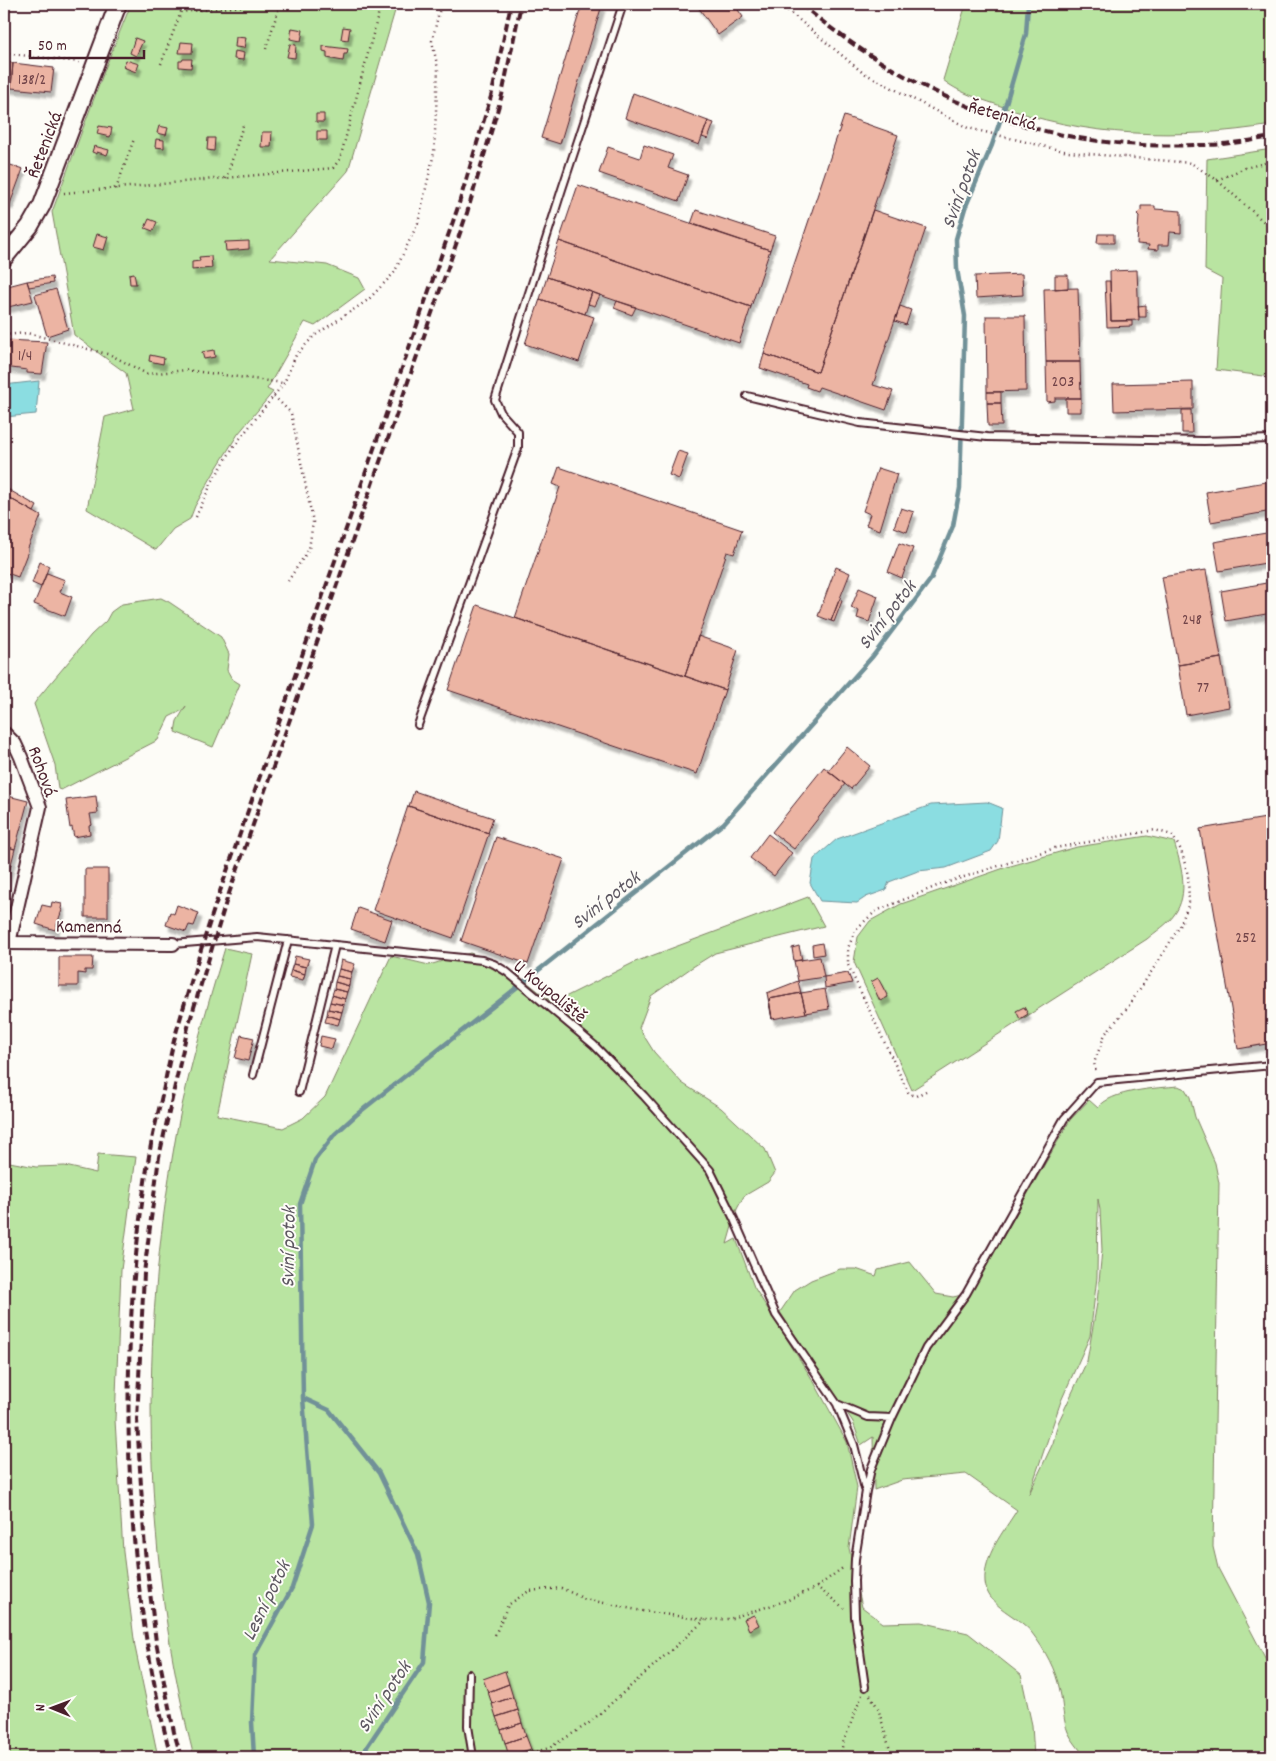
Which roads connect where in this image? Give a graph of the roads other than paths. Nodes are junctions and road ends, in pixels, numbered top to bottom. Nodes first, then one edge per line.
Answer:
1 (118, 4) edge
2 (623, 4) edge
3 (4, 258) edge
4 (747, 396) dead end
5 (1272, 439) edge
6 (418, 725) dead end
7 (4, 733) edge
8 (288, 940) junction
9 (7, 943) edge
10 (173, 944) joint
11 (335, 945) junction
12 (1272, 1065) edge
13 (253, 1075) dead end
14 (299, 1092) dead end
15 (837, 1404) junction
16 (892, 1418) junction
17 (866, 1491) junction
18 (469, 1674) dead end
19 (865, 1687) road end
20 (473, 1757) edge

1 - 3 street, Řetenická
2 - 6 lane
4 - 5 lane
7 - 9 street, Rohová
8 - 10 lane, U Koupaliště
8 - 11 lane, U Koupaliště
8 - 13 lane
9 - 10 street, Kamenná
11 - 14 lane
11 - 15 lane, U Koupaliště
12 - 16 lane
15 - 16 lane
15 - 17 lane, U Koupaliště
16 - 17 lane
17 - 19 lane
18 - 20 lane

